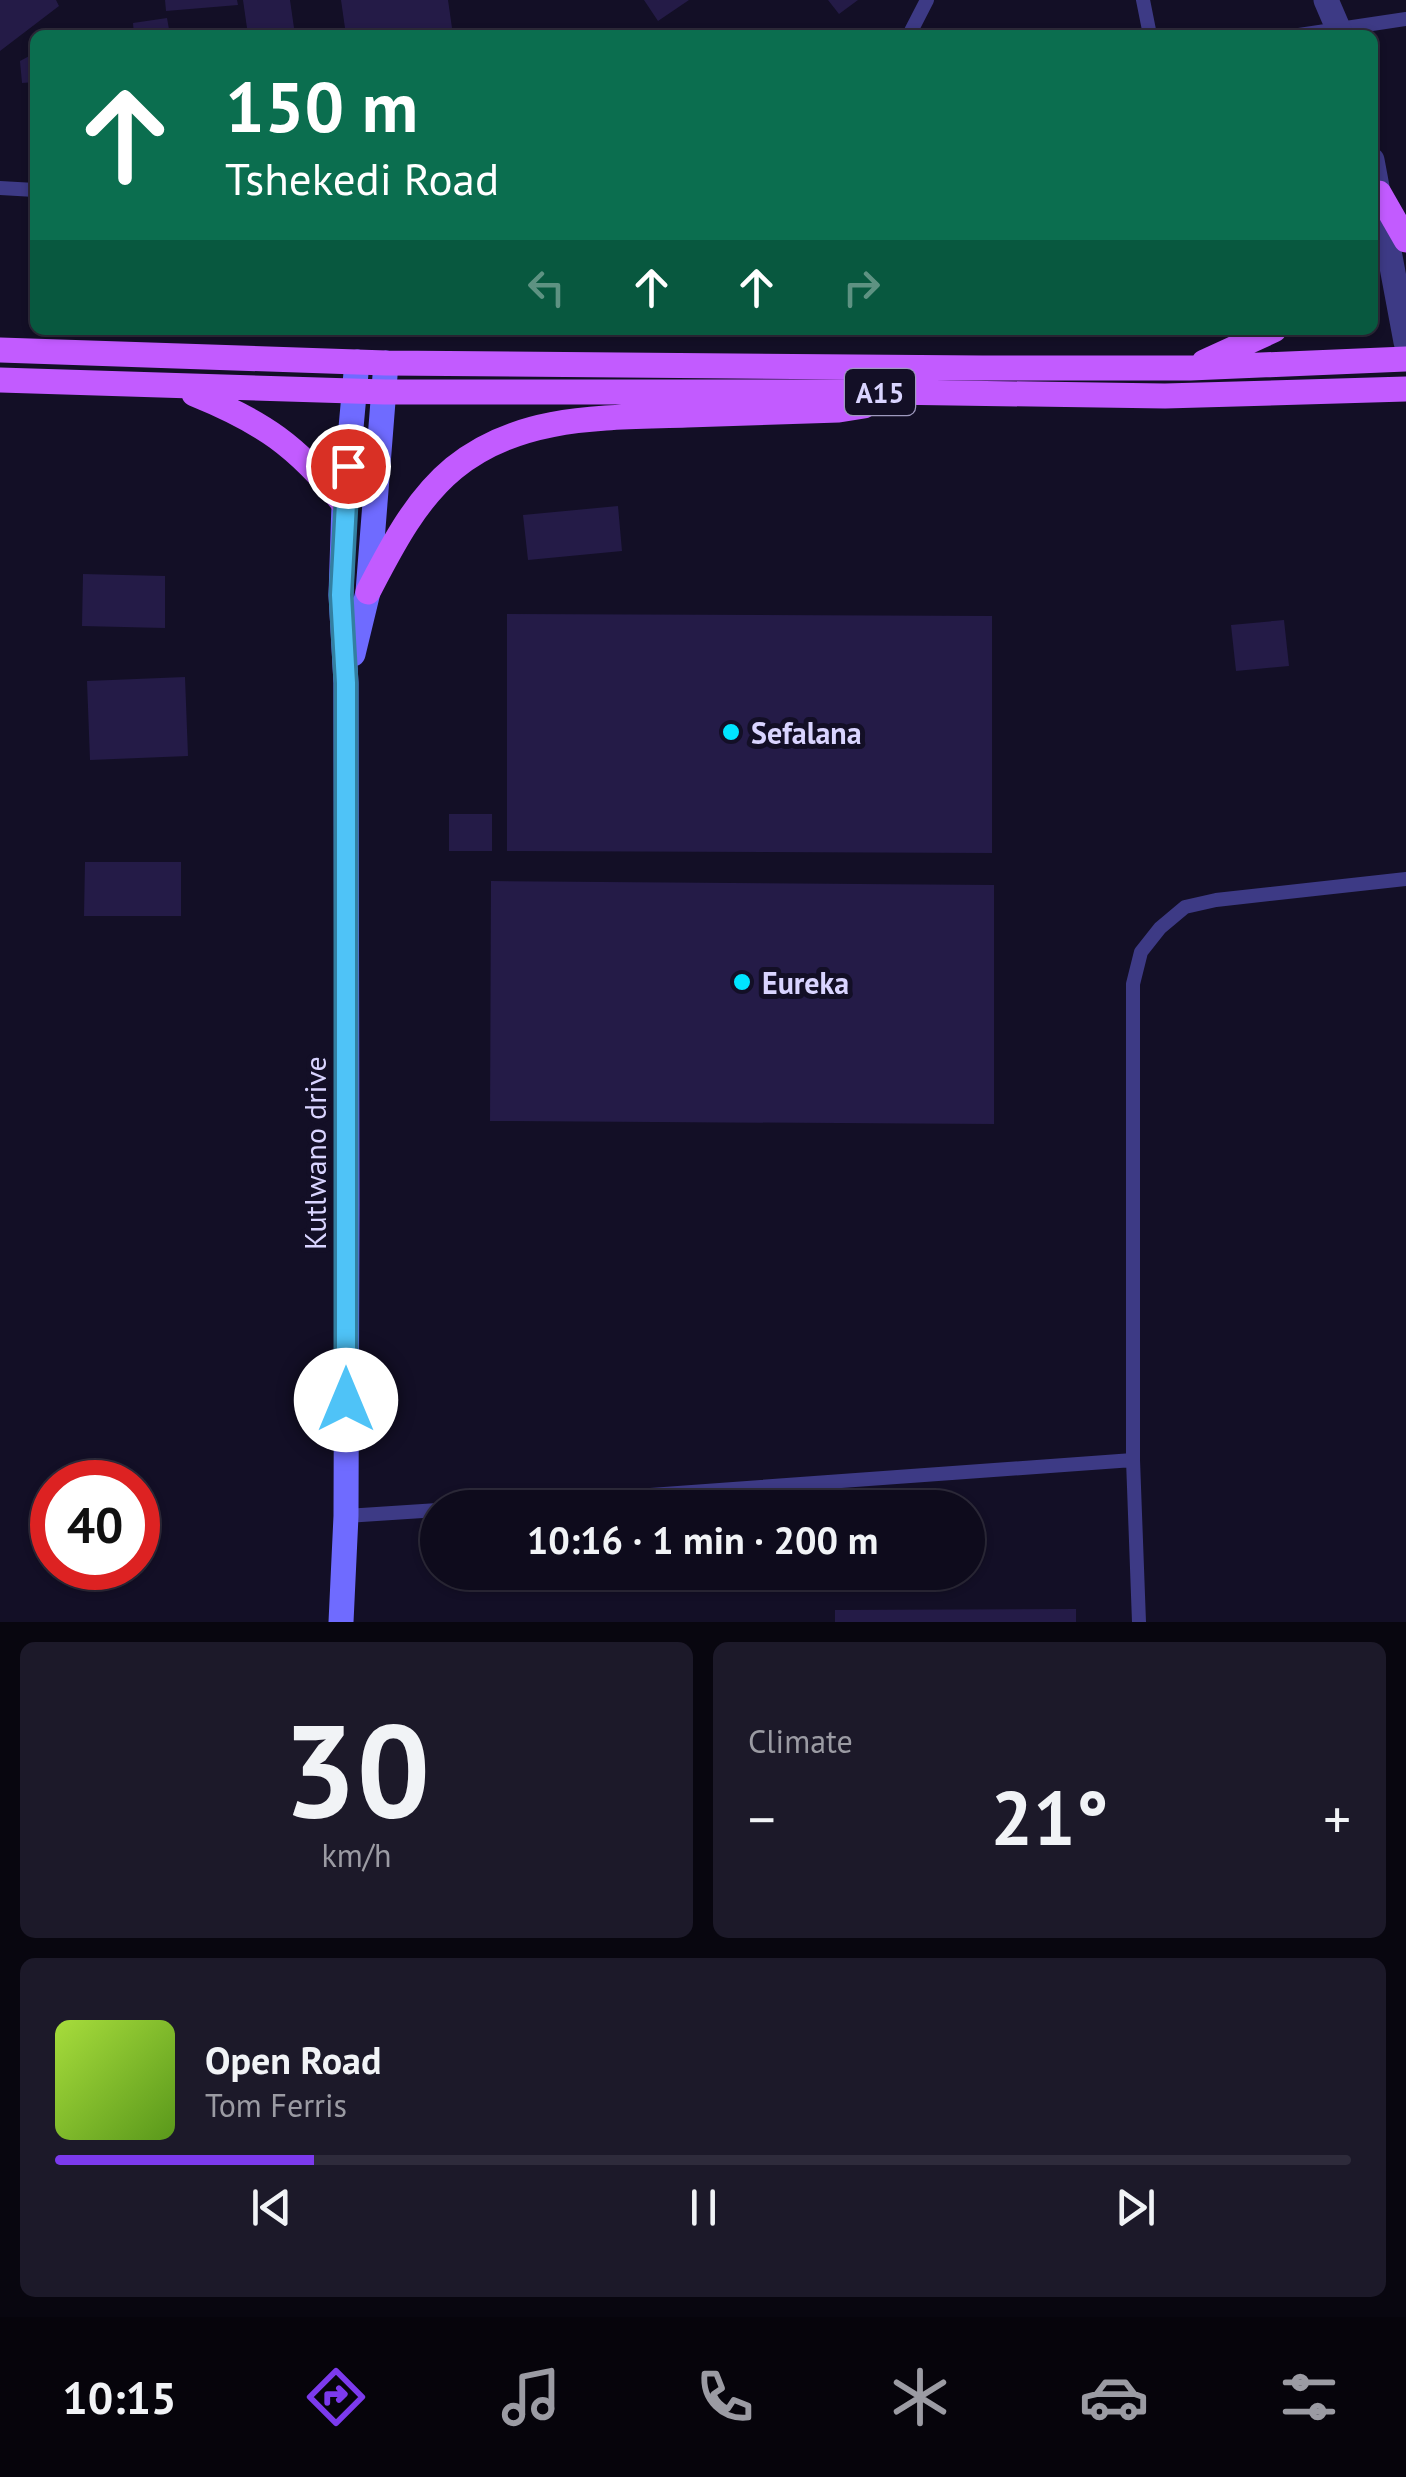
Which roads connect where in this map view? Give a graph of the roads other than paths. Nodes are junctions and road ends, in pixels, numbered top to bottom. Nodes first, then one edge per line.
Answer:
1 (927, 0) edge
2 (1143, 0) edge
3 (1326, 0) edge
4 (1406, 19) edge
5 (912, 30) edge
6 (1149, 30) edge
7 (1339, 30) edge
8 (1350, 30) edge
9 (0, 188) edge
10 (30, 190) edge
11 (1378, 203) edge
12 (1378, 209) edge
13 (1406, 240) edge
14 (1263, 335) edge
15 (1406, 342) edge
16 (0, 350) edge
17 (1406, 360) edge
18 (357, 362) junction
19 (386, 362) junction
20 (1190, 368) junction
21 (0, 380) edge
22 (176, 387) junction
23 (1406, 389) edge
24 (354, 391) junction
25 (385, 392) junction
26 (887, 392) junction
27 (344, 504) junction
28 (368, 592) junction
29 (346, 683) junction
30 (1406, 879) edge
31 (1133, 1460) junction
32 (718, 1490) edge
33 (420, 1511) edge
34 (346, 1516) junction
35 (340, 1622) edge
36 (1138, 1622) edge

1 - 5 lane
2 - 6 lane
3 - 7 street
4 - 8 lane
9 - 10 lane
11 - 13 main road
12 - 15 street
14 - 20 main road
16 - 18 main road, A15
17 - 20 main road, A15
18 - 19 main road, A15
18 - 24 street
19 - 20 main road, A15
19 - 25 street
21 - 22 main road, A15
22 - 24 main road, A15
22 - 27 main road
23 - 26 main road, A15
24 - 25 main road, A15
24 - 27 street
25 - 26 main road, A15
25 - 28 street
26 - 28 main road
27 - 29 street
28 - 29 street
29 - 34 street, Kutlwano drive
30 - 31 lane
31 - 32 lane
31 - 36 lane
33 - 34 lane
34 - 35 street, Kutlwano drive

